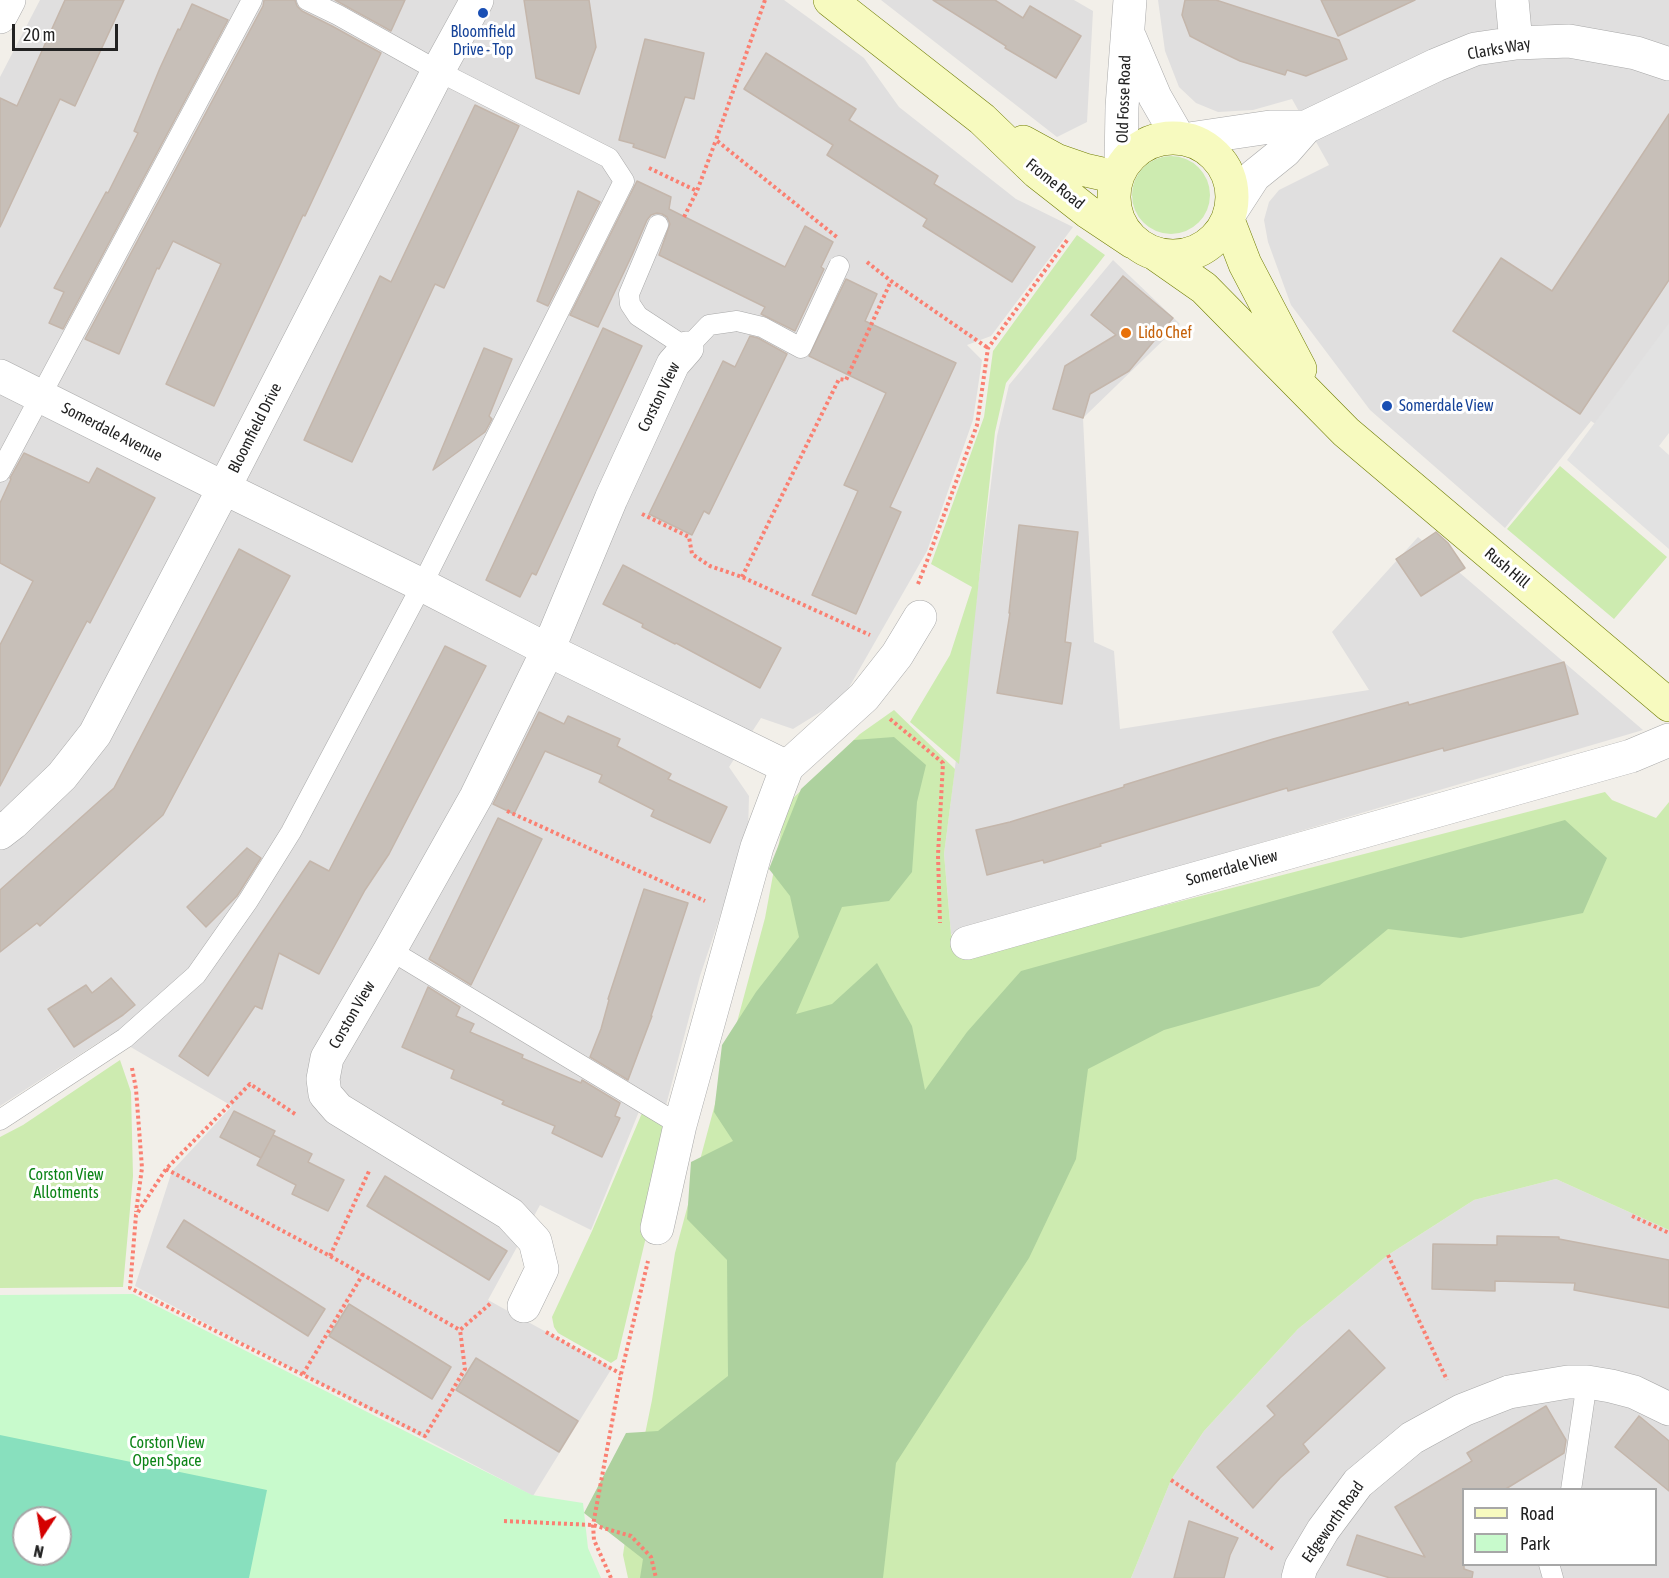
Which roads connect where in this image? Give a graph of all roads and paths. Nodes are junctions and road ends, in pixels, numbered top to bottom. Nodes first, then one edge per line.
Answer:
1 (9, 0) edge
2 (252, 0) edge
3 (307, 0) edge
4 (477, 0) edge
5 (765, 0) edge
6 (830, 0) edge
7 (1512, 0) edge
8 (1128, 15) edge
9 (0, 17) edge
10 (1516, 42) junction
11 (1669, 64) edge
12 (438, 71) junction
13 (982, 119) junction
14 (1306, 127) junction
15 (1183, 138) junction
16 (716, 140) junction
17 (609, 158) junction
18 (1119, 172) junction
19 (697, 191) junction
20 (1088, 212) junction
21 (1229, 216) junction
22 (681, 223) dead end
23 (658, 225) dead end
24 (840, 239) dead end
25 (1143, 248) junction
26 (866, 260) dead end
27 (839, 266) dead end
28 (891, 281) junction
29 (687, 348) junction
30 (988, 348) junction
31 (0, 376) edge
32 (39, 396) junction
33 (1346, 432) junction
34 (0, 472) edge
35 (224, 488) junction
36 (611, 499) junction
37 (742, 577) junction
38 (422, 585) junction
39 (920, 617) joint
40 (901, 648) junction
41 (548, 650) junction
42 (864, 697) junction
43 (1669, 705) edge
44 (1669, 740) edge
45 (787, 767) junction
46 (476, 797) junction
47 (0, 833) edge
48 (739, 916) junction
49 (954, 935) joint
50 (390, 950) junction
51 (125, 1038) junction
52 (325, 1094) junction
53 (0, 1120) edge
54 (680, 1125) junction
55 (384, 1138) junction
56 (166, 1169) junction
57 (136, 1215) junction
58 (1632, 1216) dead end
59 (657, 1228) joint
60 (1669, 1233) edge
61 (1388, 1255) dead end
62 (330, 1256) junction
63 (363, 1274) junction
64 (519, 1311) junction
65 (460, 1330) junction
66 (1439, 1365) dead end
67 (303, 1374) junction
68 (621, 1374) junction
69 (1587, 1382) junction
70 (1669, 1409) edge
71 (1171, 1480) dead end
72 (1571, 1488) edge
73 (504, 1521) dead end
74 (593, 1525) junction
75 (1299, 1573) edge
76 (611, 1578) edge
77 (656, 1578) edge

1 - 9 street
2 - 32 lane
3 - 12 lane
4 - 12 street, Bloomfield Drive
5 - 16 path
6 - 13 street, Frome Road
7 - 10 street
8 - 15 street, Old Fosse Road
8 - 18 street, Old Fosse Road
10 - 11 street, Clarks Way
10 - 14 street, Clarks Way
12 - 17 lane
12 - 35 street, Bloomfield Drive
13 - 18 street, Frome Road
13 - 20 street, Frome Road
14 - 15 street, Clarks Way
14 - 21 street, Clarks Way
15 - 18 street
15 - 21 street
16 - 19 path
16 - 24 path
17 - 19 path
17 - 38 lane
18 - 25 street
19 - 22 path
20 - 25 street, Frome Road
20 - 30 path
21 - 25 street
21 - 33 street, Rush Hill
23 - 29 lane
25 - 33 street, Rush Hill
26 - 28 path
27 - 29 lane, Corston View
28 - 30 path
28 - 37 path
29 - 36 street, Corston View
30 - 39 path
31 - 32 street, Somerdale Avenue
32 - 34 lane
32 - 35 street, Somerdale Avenue
33 - 43 street, Rush Hill
35 - 38 street
35 - 47 street, Bloomfield Drive
36 - 37 path
36 - 41 street, Corston View
37 - 40 path
38 - 41 street
38 - 51 lane
39 - 40 street
40 - 42 street
41 - 45 street
41 - 46 street, Corston View
42 - 45 street
42 - 49 path
44 - 49 street, Somerdale View
45 - 48 street
46 - 48 path
46 - 50 street, Corston View
48 - 54 street
50 - 52 street, Corston View
50 - 54 lane
51 - 53 lane
51 - 57 path
52 - 55 street
52 - 56 path
54 - 59 street
55 - 62 path
55 - 64 street
56 - 57 path
56 - 62 path
57 - 67 path
58 - 60 path
59 - 68 path
61 - 66 path
62 - 63 path
63 - 65 path
63 - 67 path
64 - 65 path
64 - 68 path
65 - 67 path
68 - 74 path
69 - 70 street, Edgeworth Road
69 - 72 lane
69 - 75 street, Edgeworth Road
71 - 75 path
73 - 74 path
74 - 76 path
74 - 77 path

